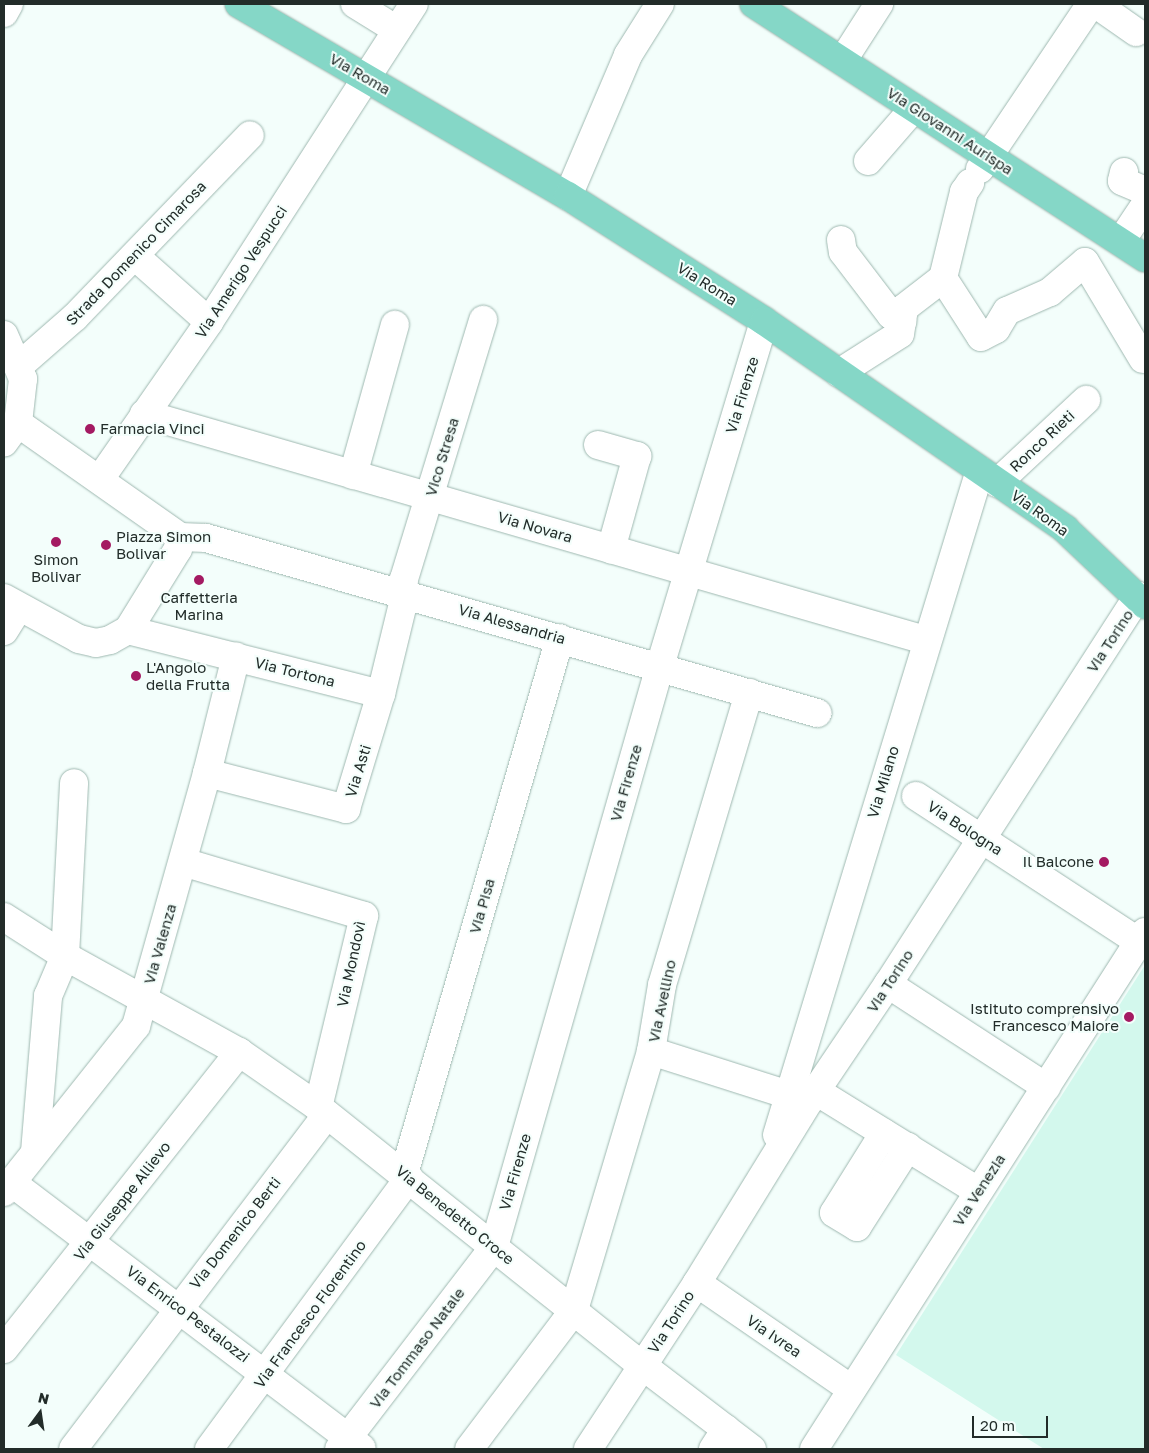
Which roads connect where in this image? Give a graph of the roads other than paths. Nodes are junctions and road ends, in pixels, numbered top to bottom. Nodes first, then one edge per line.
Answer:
1 (9, 4) edge
2 (240, 4) edge
3 (355, 4) edge
4 (414, 4) edge
5 (660, 4) edge
6 (754, 4) edge
7 (879, 4) edge
8 (1091, 4) edge
9 (1096, 4) edge
10 (4, 13) edge
11 (397, 30) junction
12 (1136, 32) dead end
13 (843, 60) junction
14 (367, 78) junction
15 (914, 108) junction
16 (250, 136) dead end
17 (868, 161) dead end
18 (980, 170) junction
19 (1124, 172) dead end
20 (1145, 191) edge
21 (568, 196) junction
22 (1145, 205) edge
23 (841, 240) dead end
24 (1120, 241) junction
25 (135, 256) junction
26 (1145, 258) edge
27 (943, 278) junction
28 (483, 320) dead end
29 (764, 321) junction
30 (902, 321) junction
31 (209, 322) junction
32 (395, 326) dead end
33 (4, 335) edge
34 (1143, 359) dead end
35 (19, 366) junction
36 (839, 373) junction
37 (1086, 400) dead end
38 (144, 414) junction
39 (14, 422) edge
40 (598, 445) dead end
41 (106, 471) junction
42 (353, 474) junction
43 (988, 476) junction
44 (430, 497) junction
45 (180, 537) junction
46 (611, 550) junction
47 (688, 572) junction
48 (404, 594) junction
49 (1142, 601) edge
50 (8, 615) edge
51 (140, 633) junction
52 (560, 638) junction
53 (926, 640) junction
54 (236, 657) junction
55 (660, 666) junction
56 (749, 693) junction
57 (381, 694) junction
58 (817, 713) dead end
59 (207, 773) junction
60 (74, 783) dead end
61 (916, 796) dead end
62 (982, 839) junction
63 (183, 862) junction
64 (4, 917) edge
65 (1142, 937) edge
66 (65, 956) junction
67 (888, 984) junction
68 (144, 999) junction
69 (651, 1051) junction
70 (238, 1052) junction
71 (1046, 1087) junction
72 (804, 1096) junction
73 (323, 1110) junction
74 (884, 1133) junction
75 (908, 1147) junction
76 (35, 1152) junction
77 (407, 1176) junction
78 (8, 1187) edge
79 (978, 1191) junction
80 (90, 1242) junction
81 (494, 1247) junction
82 (697, 1283) junction
83 (178, 1306) junction
84 (574, 1310) junction
85 (4, 1350) edge
86 (643, 1366) junction
87 (267, 1374) junction
88 (850, 1388) junction
89 (719, 1439) edge
90 (350, 1445) edge
91 (73, 1449) edge
92 (209, 1449) edge
93 (468, 1449) edge
94 (588, 1449) edge
95 (752, 1449) edge
96 (814, 1449) edge

1 - 10 street
2 - 14 main road, Via Roma
3 - 11 street
4 - 11 street, Via Amerigo Vespucci
5 - 21 street
6 - 13 main road, Via Giovanni Aurispa
7 - 13 street
8 - 18 street
9 - 12 street
11 - 14 street, Via Amerigo Vespucci
13 - 15 main road, Via Giovanni Aurispa
14 - 21 main road, Via Roma
14 - 31 street, Via Amerigo Vespucci
15 - 17 street
15 - 18 main road, Via Giovanni Aurispa
16 - 25 street, Strada Domenico Cimarosa
18 - 24 main road, Via Giovanni Aurispa
18 - 27 street
19 - 20 street
21 - 29 main road, Via Roma
22 - 24 street
23 - 30 street
24 - 26 main road, Via Giovanni Aurispa
25 - 31 street
25 - 35 street, Strada Domenico Cimarosa
27 - 30 street
27 - 34 street
28 - 44 street, Vico Stresa
29 - 36 main road, Via Roma
29 - 47 street, Via Firenze
30 - 36 street
31 - 38 street, Via Amerigo Vespucci
32 - 42 street
33 - 35 street
35 - 39 street
36 - 43 main road, Via Roma
37 - 43 street, Ronco Rieti
38 - 41 street, Via Amerigo Vespucci
38 - 42 street, Via Novara
39 - 41 street
40 - 46 street
41 - 45 street
42 - 44 street, Via Novara
43 - 49 main road, Via Roma
43 - 53 street, Via Milano
44 - 46 street, Via Novara
44 - 48 street, Vico Stresa
45 - 48 street, Via Alessandria
45 - 51 street
46 - 47 street, Via Novara
47 - 53 street, Via Novara
47 - 55 street, Via Firenze
48 - 52 street, Via Alessandria
48 - 57 street, Via Asti
49 - 62 street, Via Torino
50 - 51 street
51 - 54 street, Via Tortona
52 - 55 street, Via Alessandria
52 - 77 street, Via Pisa
53 - 72 street, Via Milano
54 - 57 street, Via Tortona
54 - 59 street, Via Valenza
55 - 56 street, Via Alessandria
55 - 81 street, Via Firenze
56 - 58 street, Via Alessandria
56 - 69 street, Via Avellino
57 - 59 street, Via Asti
59 - 63 street, Via Valenza
60 - 66 street
61 - 62 street, Via Bologna
62 - 65 street, Via Bologna
62 - 67 street, Via Torino
63 - 68 street, Via Valenza
63 - 73 street, Via Mondovì
64 - 66 street, Via Benedetto Croce
65 - 71 street, Via Venezia
66 - 68 street, Via Benedetto Croce
66 - 76 street
67 - 71 street
67 - 72 street, Via Torino
68 - 70 street, Via Benedetto Croce
68 - 76 street, Via Valenza
69 - 72 street
69 - 84 street, Via Avellino
70 - 73 street, Via Benedetto Croce
70 - 80 street, Via Giuseppe Allievo
71 - 79 street, Via Venezia
72 - 74 street
72 - 82 street, Via Torino
73 - 77 street, Via Benedetto Croce
73 - 83 street, Via Domenico Berti
74 - 75 street
74 - 75 street
75 - 79 street
76 - 78 street, Via Valenza
77 - 81 street, Via Benedetto Croce
77 - 87 street, Via Francesco Florentino
78 - 80 street, Via Enrico Pestalozzi
79 - 88 street, Via Venezia
80 - 83 street, Via Enrico Pestalozzi
80 - 85 street, Via Giuseppe Allievo
81 - 84 street, Via Benedetto Croce
81 - 90 street, Via Tommaso Natale
82 - 86 street, Via Torino
82 - 88 street, Via Ivrea
83 - 87 street, Via Enrico Pestalozzi
83 - 91 street, Via Domenico Berti
84 - 86 street, Via Benedetto Croce
84 - 93 street
86 - 89 street, Via Benedetto Croce
86 - 94 street, Via Torino
87 - 90 street, Via Enrico Pestalozzi
87 - 92 street, Via Francesco Florentino
88 - 96 street, Via Venezia
89 - 95 street, Via Benedetto Croce

